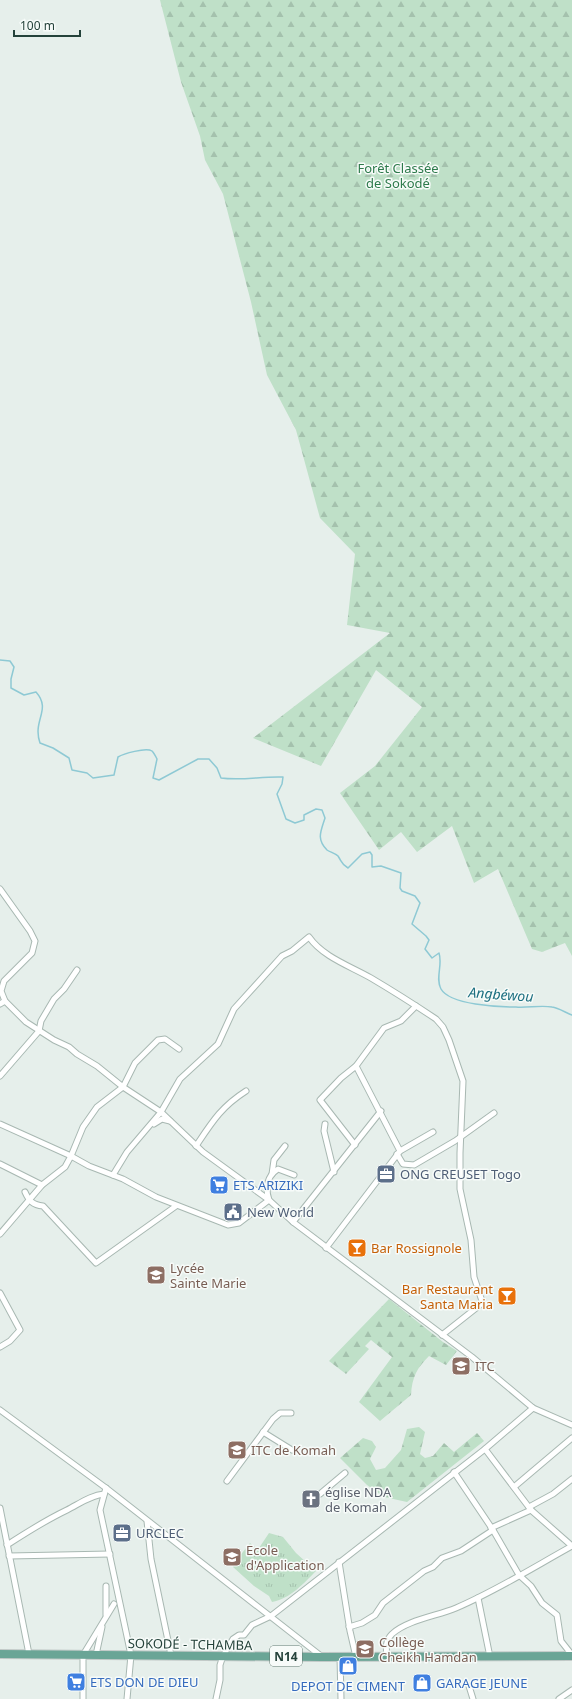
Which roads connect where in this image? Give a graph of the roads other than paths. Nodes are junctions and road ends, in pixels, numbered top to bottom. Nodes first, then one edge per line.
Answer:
1 (0, 889) edge
2 (77, 970) dead end
3 (0, 991) edge
4 (5, 1001) junction
5 (0, 1004) edge
6 (416, 1006) junction
7 (39, 1031) junction
8 (179, 1049) dead end
9 (356, 1066) junction
10 (0, 1076) edge
11 (123, 1087) junction
12 (246, 1091) dead end
13 (381, 1111) junction
14 (161, 1112) junction
15 (494, 1113) dead end
16 (172, 1122) junction
17 (0, 1124) edge
18 (325, 1124) dead end
19 (144, 1132) junction
20 (433, 1132) dead end
21 (461, 1137) junction
22 (355, 1145) junction
23 (196, 1146) junction
24 (285, 1146) dead end
25 (399, 1152) junction
26 (72, 1156) junction
27 (0, 1164) edge
28 (334, 1172) junction
29 (113, 1175) junction
30 (272, 1175) junction
31 (294, 1175) dead end
32 (42, 1185) junction
33 (25, 1192) dead end
34 (29, 1200) junction
35 (269, 1200) junction
36 (176, 1206) junction
37 (293, 1222) junction
38 (0, 1234) edge
39 (326, 1248) junction
40 (0, 1293) edge
41 (442, 1335) junction
42 (0, 1347) edge
43 (533, 1408) junction
44 (0, 1410) edge
45 (291, 1414) dead end
46 (572, 1426) edge
47 (263, 1432) junction
48 (572, 1438) edge
49 (485, 1449) junction
50 (292, 1450) dead end
51 (454, 1472) junction
52 (345, 1473) dead end
53 (572, 1479) edge
54 (227, 1481) dead end
55 (514, 1487) junction
56 (106, 1488) junction
57 (104, 1494) junction
58 (320, 1494) dead end
59 (0, 1508) edge
60 (530, 1508) junction
61 (147, 1521) junction
62 (492, 1529) junction
63 (7, 1544) junction
64 (572, 1546) edge
65 (110, 1554) junction
66 (9, 1556) junction
67 (339, 1562) junction
68 (519, 1575) junction
69 (106, 1586) dead end
70 (478, 1598) junction
71 (107, 1601) junction
72 (114, 1604) junction
73 (121, 1605) junction
74 (106, 1616) junction
75 (271, 1616) junction
76 (349, 1627) junction
77 (489, 1652) dead end
78 (0, 1654) edge
79 (29, 1654) junction
80 (83, 1655) junction
81 (96, 1655) junction
82 (131, 1655) junction
83 (171, 1655) junction
84 (223, 1656) junction
85 (572, 1656) edge
86 (322, 1657) junction
87 (340, 1657) junction
88 (356, 1657) junction
89 (387, 1657) junction
90 (469, 1686) dead end
91 (572, 1690) edge
92 (83, 1699) edge
93 (127, 1699) edge
94 (216, 1699) edge
95 (341, 1699) edge
96 (473, 1699) edge
97 (559, 1699) edge

1 - 3 street
2 - 7 street
3 - 4 street
4 - 5 street
4 - 7 street
6 - 9 street
6 - 14 street
6 - 21 street
7 - 10 street
7 - 11 street
8 - 11 street
9 - 13 street
9 - 22 street
11 - 14 street
11 - 26 street
12 - 23 street
13 - 22 street
13 - 25 street
14 - 16 street
14 - 19 street
15 - 21 street
16 - 19 street
16 - 23 street
17 - 26 street
18 - 28 street
19 - 29 street
20 - 25 street
21 - 25 street
21 - 41 street
22 - 28 street
23 - 35 street
24 - 30 street
25 - 39 street
26 - 29 street
26 - 32 street
27 - 32 street
28 - 37 street
29 - 36 street
30 - 31 street
30 - 35 street
32 - 34 street
33 - 34 street
34 - 36 street
34 - 38 street
35 - 36 street
35 - 37 street
37 - 39 street
39 - 41 street
40 - 42 street
41 - 43 street
43 - 46 street
43 - 49 street
44 - 56 street
45 - 47 street
47 - 50 street
47 - 54 street
48 - 55 street
49 - 51 street
49 - 55 street
51 - 62 street
51 - 67 street
52 - 58 street
53 - 60 street
55 - 60 street
56 - 57 street
56 - 61 street
57 - 63 street
57 - 65 street
59 - 63 street
60 - 62 street
60 - 64 street
61 - 75 street
61 - 83 street
62 - 68 street
62 - 76 street
63 - 66 street
64 - 68 street
65 - 66 street
65 - 73 street
66 - 79 street
67 - 75 street
67 - 76 street
68 - 70 street
68 - 85 street
69 - 71 street
70 - 77 street
70 - 89 street
71 - 72 street
71 - 74 street
72 - 73 street
72 - 74 street
73 - 82 street
74 - 80 street
74 - 81 street
75 - 84 street
75 - 86 street
76 - 88 street
78 - 79 main road, SOKODÉ - TCHAMBA / N14
79 - 80 main road, SOKODÉ - TCHAMBA / N14
80 - 81 main road, SOKODÉ - TCHAMBA / N14
80 - 92 street
81 - 82 main road, SOKODÉ - TCHAMBA / N14
82 - 83 main road, SOKODÉ - TCHAMBA / N14
82 - 93 street
83 - 84 main road, SOKODÉ - TCHAMBA / N14
84 - 86 main road, SOKODÉ - TCHAMBA / N14
84 - 94 street
85 - 89 main road, SOKODÉ - TCHAMBA / N14
86 - 87 main road, SOKODÉ - TCHAMBA / N14
87 - 88 main road, SOKODÉ - TCHAMBA / N14
87 - 95 street
88 - 89 main road, SOKODÉ - TCHAMBA / N14
90 - 96 street
91 - 97 street

